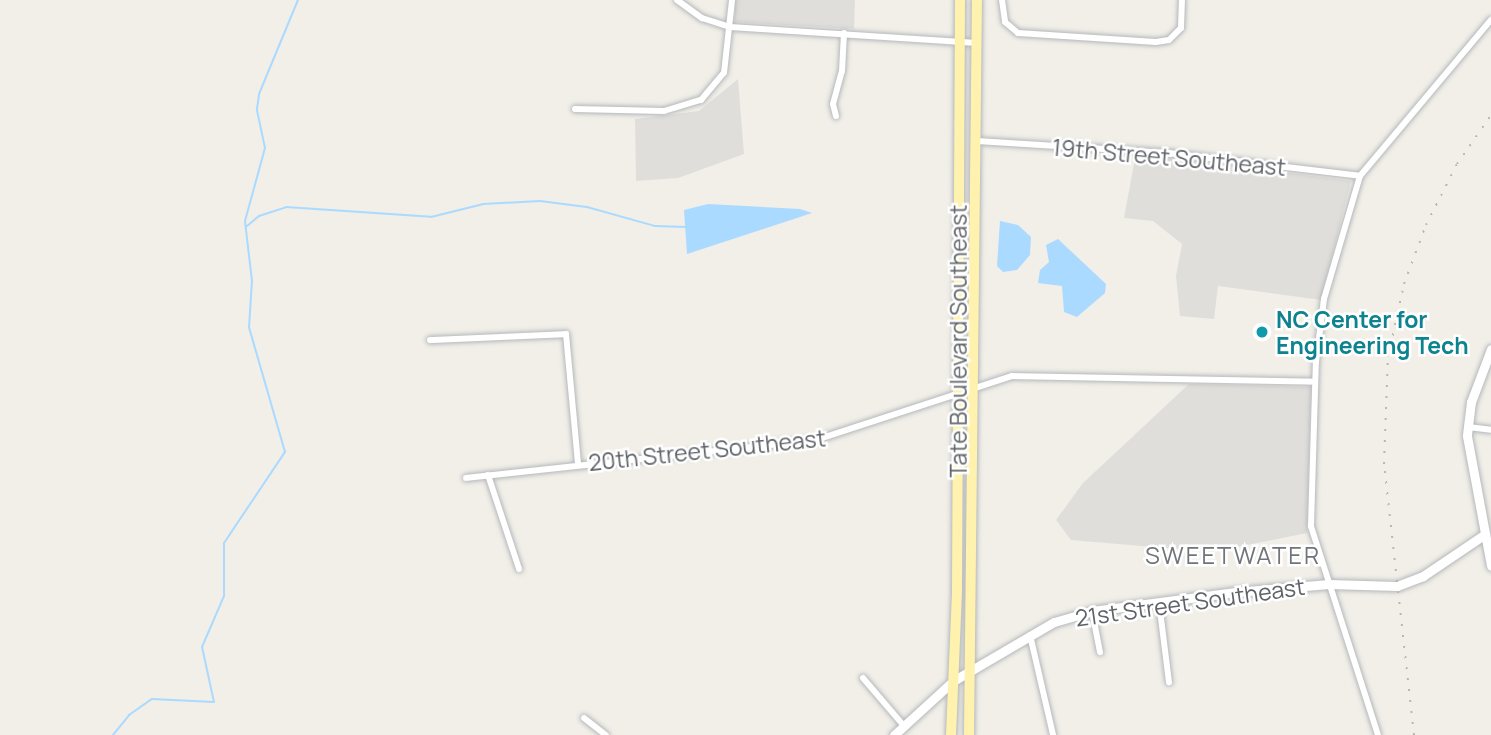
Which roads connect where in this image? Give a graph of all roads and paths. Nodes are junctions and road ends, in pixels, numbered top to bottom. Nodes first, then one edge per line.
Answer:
1 (677, 0) edge
2 (732, 0) edge
3 (960, 0) edge
4 (977, 0) edge
5 (1002, 0) edge
6 (1182, 0) edge
7 (1491, 20) edge
8 (730, 27) junction
9 (844, 33) junction
10 (960, 41) junction
11 (977, 43) junction
12 (575, 109) dead end
13 (836, 116) dead end
14 (977, 141) junction
15 (1360, 176) junction
16 (430, 340) dead end
17 (1491, 349) edge
18 (1315, 382) junction
19 (975, 384) junction
20 (957, 392) junction
21 (1468, 427) junction
22 (1491, 430) edge
23 (578, 464) junction
24 (488, 475) junction
25 (466, 478) dead end
26 (1485, 534) junction
27 (1491, 566) edge
28 (519, 569) dead end
29 (1329, 584) junction
30 (1159, 602) junction
31 (1093, 611) junction
32 (1029, 633) junction
33 (1100, 652) dead end
34 (972, 671) junction
35 (863, 678) dead end
36 (953, 681) junction
37 (1169, 682) dead end
38 (584, 718) dead end
39 (904, 726) junction
40 (606, 735) edge
41 (894, 735) edge
42 (951, 735) edge
43 (969, 735) edge
44 (1053, 735) edge
45 (1378, 735) edge

1 - 8 street
2 - 8 street
3 - 10 main road, Tate Boulevard Southeast
4 - 11 main road, Tate Boulevard Southeast
5 - 6 street
7 - 15 street
8 - 9 street
8 - 12 street
9 - 10 street
9 - 13 street
10 - 11 street
10 - 20 main road, Tate Boulevard Southeast
11 - 14 main road, Tate Boulevard Southeast
14 - 15 street, 19th Street Southeast
14 - 19 main road, Tate Boulevard Southeast
15 - 18 street
16 - 23 street
17 - 21 street
18 - 19 street, 20th Street Southeast
18 - 29 street
19 - 20 street, 20th Street Southeast
19 - 34 main road, Tate Boulevard Southeast
20 - 23 street, 20th Street Southeast
20 - 36 main road, Tate Boulevard Southeast
21 - 22 street
21 - 26 street
23 - 24 street, 20th Street Southeast
24 - 25 street, 20th Street Southeast
24 - 28 street
26 - 27 street
26 - 29 street, 21st Street Southeast
29 - 30 street, 21st Street Southeast
29 - 45 street
30 - 31 street, 21st Street Southeast
30 - 37 street
31 - 32 street, 21st Street Southeast
31 - 33 street
32 - 34 street, 21st Street Southeast
32 - 44 street
34 - 36 street, 21st Street Southeast
34 - 43 main road, Tate Boulevard Southeast
35 - 39 street
36 - 39 street, 21st Street Southeast
36 - 42 main road, Tate Boulevard Southeast
38 - 40 street
39 - 41 street, 21st Street Southeast

